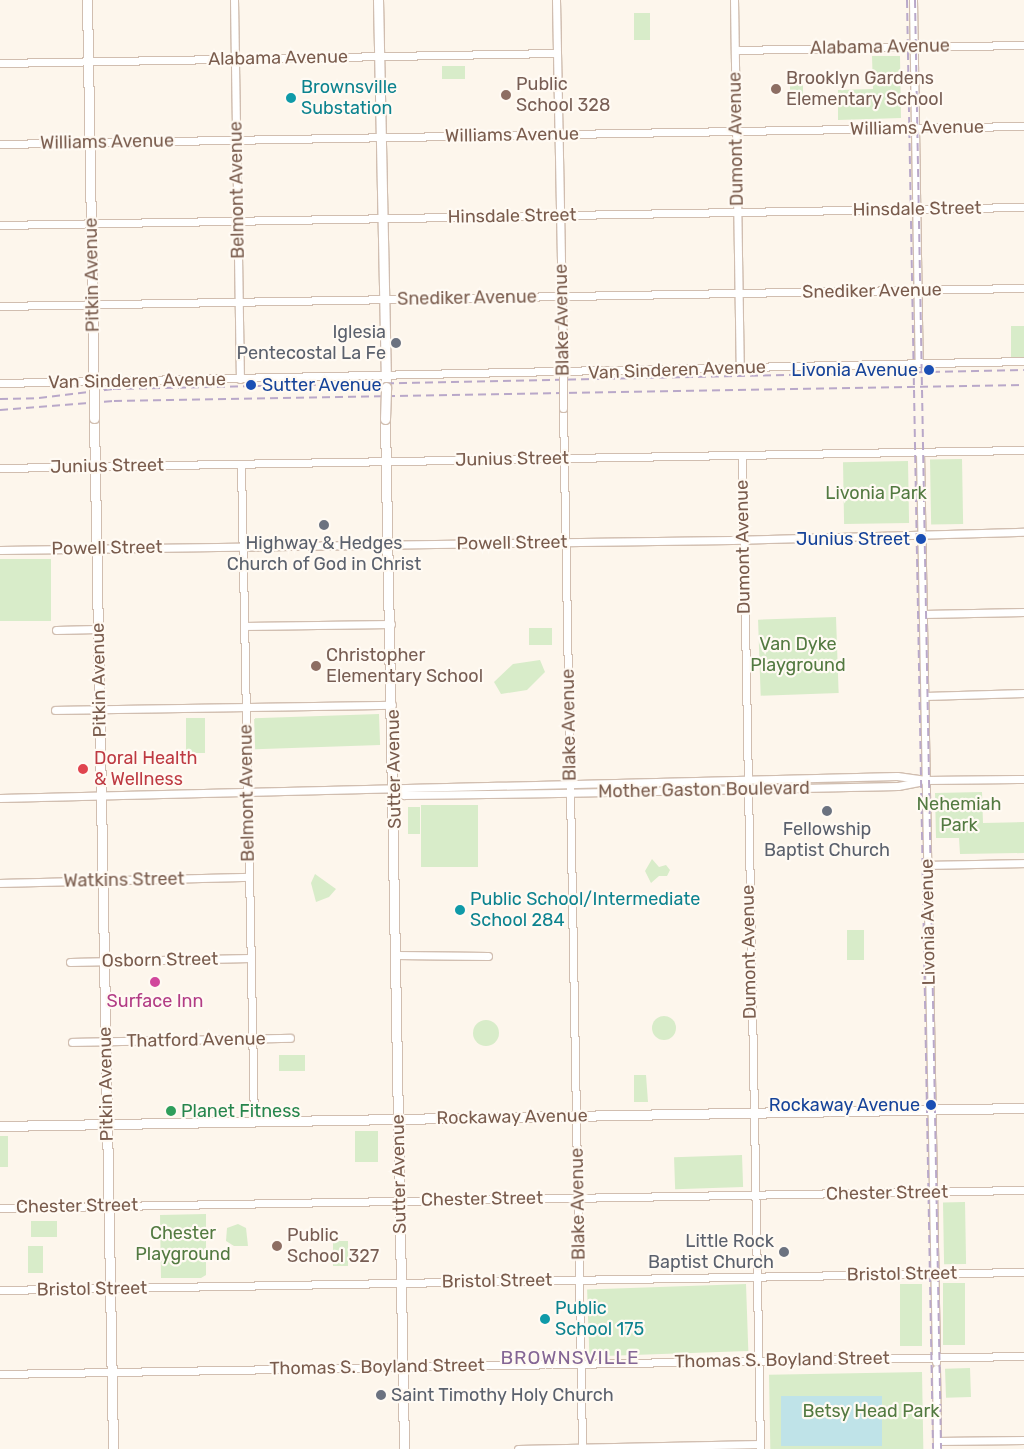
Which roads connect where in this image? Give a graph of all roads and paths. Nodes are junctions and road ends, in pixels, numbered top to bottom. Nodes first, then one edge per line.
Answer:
1 (86, 0) edge
2 (234, 0) edge
3 (378, 0) edge
4 (556, 0) edge
5 (734, 0) edge
6 (912, 0) edge
7 (1024, 45) edge
8 (913, 47) junction
9 (735, 50) junction
10 (557, 54) junction
11 (379, 56) junction
12 (235, 59) junction
13 (88, 61) junction
14 (0, 63) edge
15 (1024, 126) edge
16 (915, 128) junction
17 (736, 131) junction
18 (558, 134) junction
19 (381, 137) junction
20 (236, 140) junction
21 (89, 142) junction
22 (0, 144) edge
23 (1024, 207) edge
24 (916, 209) junction
25 (738, 212) junction
26 (560, 215) junction
27 (382, 218) junction
28 (238, 221) junction
29 (90, 223) junction
30 (0, 225) edge
31 (1024, 288) edge
32 (918, 290) junction
33 (739, 293) junction
34 (561, 296) junction
35 (384, 299) junction
36 (239, 302) junction
37 (92, 305) junction
38 (0, 306) edge
39 (1024, 361) edge
40 (919, 363) junction
41 (740, 368) junction
42 (562, 374) junction
43 (386, 376) junction
44 (240, 379) junction
45 (0, 383) edge
46 (94, 385) junction
47 (1024, 450) edge
48 (920, 452) junction
49 (742, 455) junction
50 (564, 458) junction
51 (386, 462) junction
52 (241, 464) junction
53 (95, 467) junction
54 (0, 468) edge
55 (1024, 532) edge
56 (922, 534) junction
57 (743, 540) junction
58 (566, 543) junction
59 (389, 545) junction
60 (243, 547) junction
61 (96, 549) junction
62 (0, 550) edge
63 (1024, 612) edge
64 (923, 614) junction
65 (391, 624) junction
66 (244, 626) junction
67 (97, 628) junction
68 (56, 630) dead end
69 (1024, 694) edge
70 (925, 696) junction
71 (392, 705) junction
72 (246, 707) junction
73 (55, 710) dead end
74 (99, 710) junction
75 (1024, 778) edge
76 (746, 779) junction
77 (926, 780) junction
78 (569, 783) junction
79 (746, 789) junction
80 (394, 790) junction
81 (247, 792) junction
82 (570, 793) junction
83 (101, 795) junction
84 (0, 798) edge
85 (1024, 863) edge
86 (927, 865) junction
87 (249, 877) junction
88 (102, 880) junction
89 (0, 883) edge
90 (397, 955) junction
91 (488, 956) dead end
92 (250, 958) junction
93 (104, 961) junction
94 (70, 962) dead end
95 (290, 1038) dead end
96 (252, 1039) junction
97 (72, 1042) dead end
98 (105, 1042) junction
99 (1024, 1108) edge
100 (931, 1110) junction
101 (753, 1112) junction
102 (576, 1116) junction
103 (398, 1119) junction
104 (254, 1122) junction
105 (107, 1124) junction
106 (0, 1126) edge
107 (1024, 1190) edge
108 (933, 1192) junction
109 (755, 1195) junction
110 (578, 1197) junction
111 (400, 1200) junction
112 (108, 1205) junction
113 (0, 1208) edge
114 (1024, 1272) edge
115 (934, 1273) junction
116 (757, 1276) junction
117 (579, 1279) junction
118 (401, 1283) junction
119 (110, 1288) junction
120 (0, 1290) edge
121 (1024, 1356) edge
122 (758, 1360) junction
123 (936, 1363) junction
124 (580, 1364) junction
125 (403, 1367) junction
126 (112, 1372) junction
127 (0, 1374) edge
128 (1024, 1440) edge
129 (937, 1445) edge
130 (760, 1447) edge
131 (582, 1448) edge
132 (113, 1449) edge
133 (404, 1449) edge
134 (518, 1449) edge

1 - 13 street, Pitkin Avenue
2 - 12 street, Belmont Avenue
3 - 11 street, Sutter Avenue
4 - 10 street, Blake Avenue
5 - 9 street, Dumont Avenue
6 - 8 street
7 - 8 street, Alabama Avenue
8 - 9 street, Alabama Avenue
8 - 16 street
9 - 17 street, Dumont Avenue
10 - 11 street, Alabama Avenue
10 - 18 street, Blake Avenue
11 - 12 street, Alabama Avenue
11 - 19 street, Sutter Avenue
12 - 13 street, Alabama Avenue
12 - 20 street, Belmont Avenue
13 - 14 street, Alabama Avenue
13 - 21 street, Pitkin Avenue
15 - 16 street, Williams Avenue
16 - 17 street, Williams Avenue
16 - 24 street
17 - 18 street, Williams Avenue
17 - 25 street, Dumont Avenue
18 - 19 street, Williams Avenue
18 - 26 street, Blake Avenue
19 - 20 street, Williams Avenue
19 - 27 street, Sutter Avenue
20 - 21 street, Williams Avenue
20 - 28 street, Belmont Avenue
21 - 22 street, Williams Avenue
21 - 29 street, Pitkin Avenue
23 - 24 street, Hinsdale Street
24 - 25 street, Hinsdale Street
24 - 32 street
25 - 26 street, Hinsdale Street
25 - 33 street, Dumont Avenue
26 - 27 street, Hinsdale Street
26 - 34 street, Blake Avenue
27 - 28 street, Hinsdale Street
27 - 35 street, Sutter Avenue
28 - 29 street, Hinsdale Street
28 - 36 street, Belmont Avenue
29 - 30 street, Hinsdale Street
29 - 37 street, Pitkin Avenue
31 - 32 street, Snediker Avenue
32 - 33 street, Snediker Avenue
32 - 40 street
33 - 34 street, Snediker Avenue
33 - 41 street, Dumont Avenue
34 - 35 street, Snediker Avenue
34 - 42 street, Blake Avenue
35 - 36 street, Snediker Avenue
35 - 43 street, Sutter Avenue
36 - 37 street, Snediker Avenue
36 - 44 street, Belmont Avenue
37 - 38 street, Snediker Avenue
37 - 46 street, Pitkin Avenue
39 - 40 street, Van Sinderen Avenue
40 - 41 street, Van Sinderen Avenue
41 - 42 street, Van Sinderen Avenue
42 - 43 street, Van Sinderen Avenue
42 - 50 street, Blake Avenue, bridge
43 - 44 street, Van Sinderen Avenue
43 - 51 street, Sutter Avenue, bridge
44 - 46 street, Van Sinderen Avenue
45 - 46 street, Van Sinderen Avenue
46 - 53 street, Pitkin Avenue, bridge
47 - 48 street, Junius Street
48 - 49 street, Junius Street
48 - 56 street, Livonia Avenue
49 - 50 street, Junius Street
49 - 57 street, Dumont Avenue
50 - 51 street, Junius Street
50 - 58 street, Blake Avenue
51 - 52 street, Junius Street
51 - 59 street, Sutter Avenue
52 - 53 street, Junius Street
52 - 60 street, Belmont Avenue
53 - 54 street, Junius Street
53 - 61 street, Pitkin Avenue
55 - 56 street, Powell Street
56 - 57 street, Powell Street
56 - 64 street, Livonia Avenue
57 - 58 street, Powell Street
57 - 76 street, Dumont Avenue
58 - 59 street, Powell Street
58 - 78 street, Blake Avenue
59 - 60 street, Powell Street
59 - 65 street, Sutter Avenue
60 - 61 street, Powell Street
60 - 66 street, Belmont Avenue
61 - 62 street, Powell Street
61 - 67 street, Pitkin Avenue
63 - 64 street
64 - 70 street, Livonia Avenue
65 - 66 street
65 - 71 street, Sutter Avenue
66 - 72 street, Belmont Avenue
67 - 68 street
67 - 74 street, Pitkin Avenue
69 - 70 street
70 - 77 street, Livonia Avenue
71 - 72 street
71 - 80 street, Sutter Avenue
72 - 74 street
72 - 81 street, Belmont Avenue
73 - 74 street
74 - 83 street, Pitkin Avenue
75 - 77 street, Mother Gaston Boulevard
76 - 77 street, Mother Gaston Boulevard
76 - 78 street, Mother Gaston Boulevard
76 - 79 street, Dumont Avenue
77 - 79 street, Mother Gaston Boulevard
77 - 86 street, Livonia Avenue
78 - 80 street, Mother Gaston Boulevard
78 - 82 street, Blake Avenue
79 - 82 street, Mother Gaston Boulevard
79 - 101 street, Dumont Avenue
80 - 81 street, Mother Gaston Boulevard
80 - 82 street, Mother Gaston Boulevard
80 - 90 street, Sutter Avenue
81 - 83 street, Mother Gaston Boulevard
81 - 87 street, Belmont Avenue
82 - 102 street, Blake Avenue
83 - 84 street, Mother Gaston Boulevard
83 - 88 street, Pitkin Avenue
85 - 86 street
86 - 100 street, Livonia Avenue
87 - 88 street, Watkins Street
87 - 92 street, Belmont Avenue
88 - 89 street, Watkins Street
88 - 93 street, Pitkin Avenue
90 - 91 street
90 - 103 street, Sutter Avenue
92 - 93 street, Osborn Street
92 - 96 street, Belmont Avenue
93 - 94 street, Osborn Street
93 - 98 street, Pitkin Avenue
95 - 96 street, Thatford Avenue
96 - 98 street, Thatford Avenue
96 - 104 street, Belmont Avenue
97 - 98 street, Thatford Avenue
98 - 105 street, Pitkin Avenue
99 - 100 street, Rockaway Avenue
100 - 101 street, Rockaway Avenue
100 - 108 street, Livonia Avenue
101 - 102 street, Rockaway Avenue
101 - 109 street, Dumont Avenue
102 - 103 street, Rockaway Avenue
102 - 110 street, Blake Avenue
103 - 104 street, Rockaway Avenue
103 - 111 street, Sutter Avenue
104 - 105 street, Rockaway Avenue
105 - 106 street, Rockaway Avenue
105 - 112 street, Pitkin Avenue
107 - 108 street, Chester Street
108 - 109 street, Chester Street
108 - 115 street, Livonia Avenue
109 - 110 street, Chester Street
109 - 116 street, Dumont Avenue
110 - 111 street, Chester Street
110 - 117 street, Blake Avenue
111 - 112 street, Chester Street
111 - 118 street, Sutter Avenue
112 - 113 street, Chester Street
112 - 119 street, Pitkin Avenue
114 - 115 street, Bristol Street
115 - 116 street, Bristol Street
115 - 123 street, Livonia Avenue
116 - 117 street, Bristol Street
116 - 122 street, Dumont Avenue
117 - 118 street, Bristol Street
117 - 124 street, Blake Avenue
118 - 119 street, Bristol Street
118 - 125 street, Sutter Avenue
119 - 120 street, Bristol Street
119 - 126 street, Pitkin Avenue
121 - 123 street, Thomas S. Boyland Street
122 - 123 street, Thomas S. Boyland Street
122 - 124 street, Thomas S. Boyland Street
122 - 130 street, Dumont Avenue
123 - 129 street, Livonia Avenue
124 - 125 street, Thomas S. Boyland Street
124 - 131 street, Blake Avenue
125 - 126 street, Thomas S. Boyland Street
125 - 133 street, Sutter Avenue
126 - 127 street, Thomas S. Boyland Street
126 - 132 street, Pitkin Avenue
128 - 129 street
130 - 131 street
131 - 134 street

